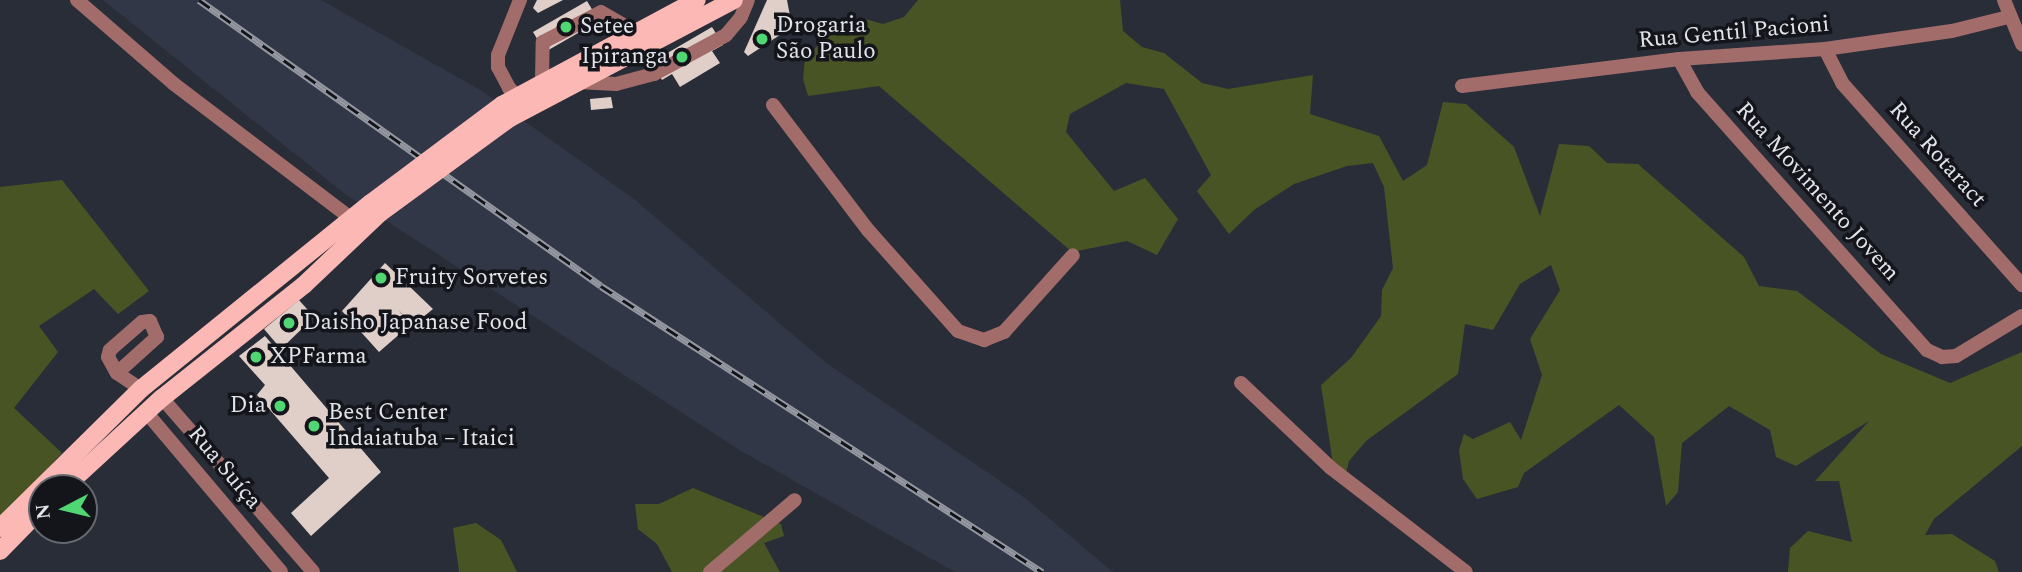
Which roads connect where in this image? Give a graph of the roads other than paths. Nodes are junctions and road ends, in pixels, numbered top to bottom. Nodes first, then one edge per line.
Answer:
1 (77, 0) edge
2 (520, 0) edge
3 (697, 0) edge
4 (734, 0) edge
5 (748, 0) edge
6 (2004, 0) edge
7 (2008, 18) junction
8 (635, 32) junction
9 (2022, 44) edge
10 (1825, 49) junction
11 (1679, 59) junction
12 (542, 80) junction
13 (578, 82) junction
14 (1462, 86) dead end
15 (773, 105) dead end
16 (514, 107) junction
17 (356, 222) junction
18 (1073, 255) dead end
19 (2022, 285) edge
20 (2022, 316) edge
21 (177, 358) junction
22 (117, 373) dead end
23 (1241, 383) dead end
24 (141, 389) junction
25 (162, 398) junction
26 (127, 408) junction
27 (146, 412) junction
28 (202, 444) junction
29 (187, 458) junction
30 (79, 474) edge
31 (795, 499) dead end
32 (28, 523) edge
33 (0, 528) edge
34 (283, 540) junction
35 (0, 551) edge
36 (267, 554) junction
37 (281, 572) edge
38 (313, 572) edge
39 (710, 572) edge
40 (1466, 572) edge

1 - 17 street
2 - 16 street
3 - 8 main road
4 - 13 main road
5 - 13 street
6 - 7 street
7 - 9 street
7 - 10 street, Rua Gentil Pacioni
8 - 12 main road
8 - 12 street
10 - 11 street, Rua Gentil Pacioni
10 - 19 street, Rua Rotaract
11 - 14 street, Rua Gentil Pacioni
11 - 20 street, Rua Movimento Jovem
12 - 16 main road
13 - 16 main road
15 - 18 street
16 - 17 main road, bridge
17 - 21 main road
17 - 25 main road
21 - 24 main road
21 - 25 main road
22 - 24 street
23 - 40 street
24 - 26 main road
25 - 26 main road
25 - 27 main road
25 - 28 street, Rua Suíça
26 - 33 main road
27 - 29 street, Rua Suíça
27 - 30 main road
28 - 29 street
28 - 34 street, Rua Suíça
29 - 36 street, Rua Suíça
31 - 39 street
32 - 35 main road
34 - 36 street
34 - 38 street, Rua Suíça
36 - 37 street, Rua Suíça

